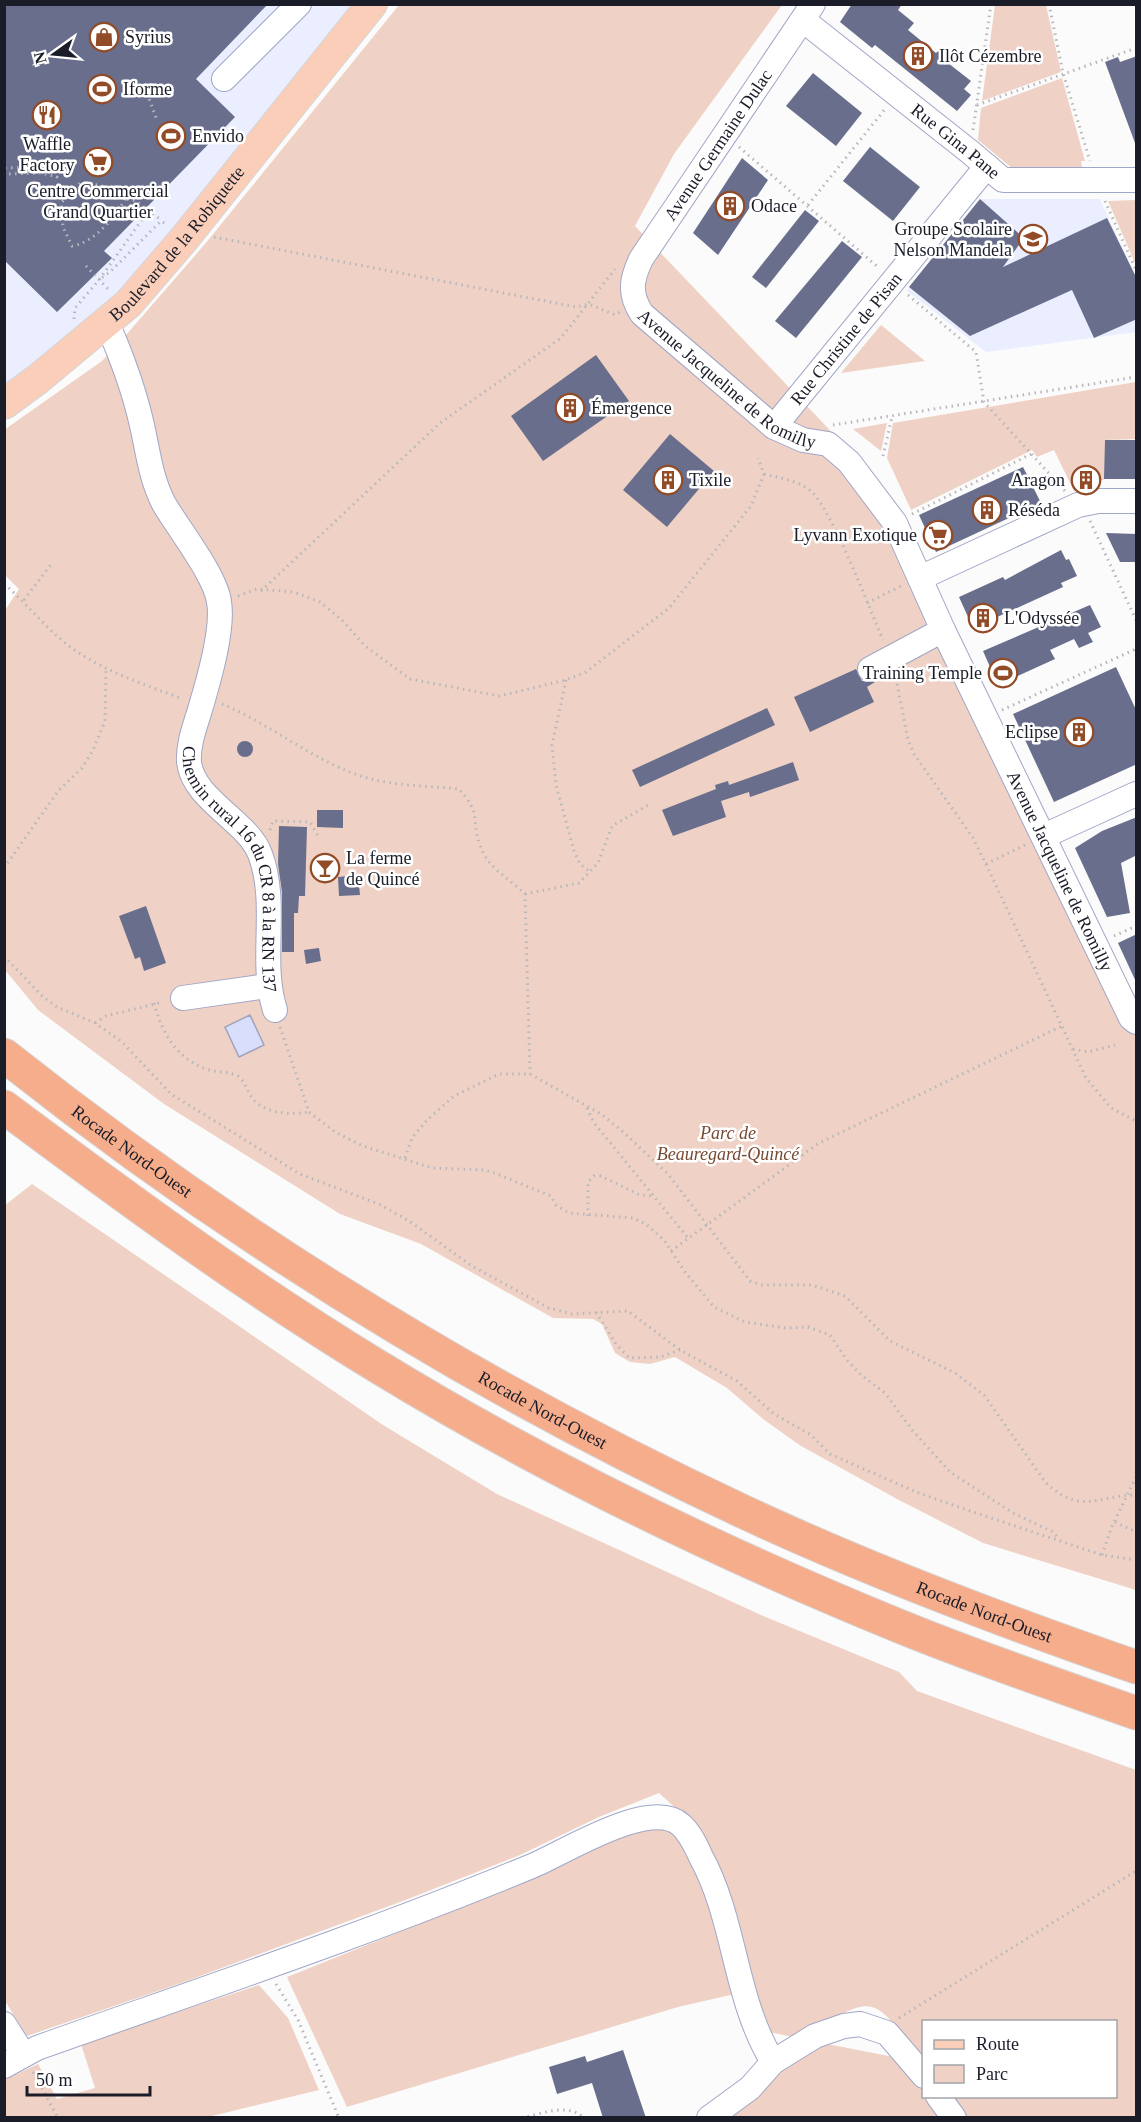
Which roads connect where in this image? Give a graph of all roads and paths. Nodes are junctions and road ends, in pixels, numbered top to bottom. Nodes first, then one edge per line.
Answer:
1 (299, 4) edge
2 (372, 4) edge
3 (991, 4) edge
4 (1049, 4) edge
5 (808, 12) edge
6 (1137, 48) edge
7 (1063, 73) junction
8 (224, 79) dead end
9 (145, 88) dead end
10 (898, 94) junction
11 (977, 105) junction
12 (157, 120) dead end
13 (725, 135) junction
14 (979, 159) junction
15 (5, 168) edge
16 (5, 174) edge
17 (1096, 179) junction
18 (1137, 180) edge
19 (125, 199) junction
20 (808, 205) junction
21 (149, 210) junction
22 (161, 221) junction
23 (171, 228) dead end
24 (210, 236) dead end
25 (86, 266) dead end
26 (1137, 270) edge
27 (99, 280) junction
28 (893, 282) junction
29 (103, 284) dead end
30 (633, 297) junction
31 (590, 304) junction
32 (76, 323) dead end
33 (107, 323) junction
34 (1137, 376) edge
35 (984, 402) junction
36 (4, 405) edge
37 (891, 417) junction
38 (831, 425) dead end
39 (774, 427) junction
40 (1031, 454) junction
41 (883, 456) dead end
42 (758, 458) dead end
43 (1137, 501) edge
44 (1078, 505) junction
45 (895, 522) junction
46 (52, 563) dead end
47 (920, 578) junction
48 (4, 584) edge
49 (261, 591) junction
50 (24, 600) junction
51 (219, 602) junction
52 (867, 603) dead end
53 (1137, 620) edge
54 (943, 630) junction
55 (1137, 649) edge
56 (880, 664) dead end
57 (106, 669) junction
58 (566, 680) junction
59 (202, 702) junction
60 (984, 715) junction
61 (1137, 795) edge
62 (651, 804) dead end
63 (318, 836) dead end
64 (1044, 836) junction
65 (259, 850) junction
66 (4, 868) edge
67 (589, 871) junction
68 (525, 894) junction
69 (1137, 926) edge
70 (1095, 944) junction
71 (4, 956) edge
72 (267, 986) junction
73 (183, 998) joint
74 (154, 1004) junction
75 (274, 1010) joint
76 (1137, 1022) edge
77 (95, 1023) junction
78 (1062, 1026) junction
79 (1115, 1045) dead end
80 (1073, 1049) junction
81 (4, 1055) edge
82 (530, 1074) junction
83 (586, 1106) junction
84 (4, 1107) edge
85 (309, 1112) junction
86 (1137, 1121) edge
87 (405, 1158) junction
88 (654, 1196) junction
89 (588, 1215) junction
90 (708, 1224) junction
91 (688, 1238) junction
92 (671, 1251) junction
93 (596, 1312) junction
94 (680, 1350) junction
95 (1137, 1477) edge
96 (1126, 1495) junction
97 (1137, 1495) edge
98 (1115, 1522) junction
99 (1137, 1533) edge
100 (1059, 1539) junction
101 (1102, 1555) junction
102 (1137, 1560) edge
103 (1137, 1667) edge
104 (1137, 1713) edge
105 (1137, 1871) edge
106 (262, 1969) junction
107 (4, 2024) edge
108 (875, 2027) junction
109 (14, 2060) edge
110 (773, 2062) junction
111 (922, 2073) edge
112 (939, 2098) edge
113 (58, 2118) edge
114 (339, 2118) edge
115 (522, 2118) edge
116 (584, 2118) edge
117 (709, 2118) edge
118 (954, 2118) edge

1 - 8 street
2 - 33 main road, Boulevard de la Robiquette
3 - 11 path
4 - 7 path
5 - 10 street, Rue Gina Pane
5 - 13 street, Avenue Germaine Dulac
6 - 7 path
7 - 11 path
7 - 17 path
9 - 12 path
10 - 14 street, Rue Gina Pane
10 - 20 path
11 - 14 path
13 - 20 path
13 - 30 street, Avenue Germaine Dulac
14 - 17 street, Rue Gina Pane
14 - 28 street, Rue Christine de Pisan
15 - 16 path
17 - 18 street, Rue Gina Pane
17 - 26 path
19 - 19 path
19 - 21 path
20 - 28 path
21 - 22 path
21 - 27 path
22 - 23 path
22 - 27 path
24 - 31 path
25 - 27 path
27 - 29 path
27 - 32 path
28 - 35 path
28 - 39 street, Rue Christine de Pisan
30 - 31 path
30 - 39 street, Avenue Jacqueline de Romilly
31 - 49 path
33 - 36 main road, Boulevard de la Robiquette
33 - 51 street, Chemin rural 16 du CR 8 à la RN 137
34 - 35 path
35 - 37 path
35 - 40 path
37 - 38 path
37 - 41 path
39 - 45 street, Avenue Jacqueline de Romilly
40 - 44 path
40 - 45 path
42 - 58 path
43 - 44 street
44 - 47 street
44 - 53 path
45 - 47 street, Avenue Jacqueline de Romilly
46 - 50 path
47 - 52 path
47 - 54 street, Avenue Jacqueline de Romilly
48 - 50 path
49 - 51 path
49 - 58 path
50 - 57 path
51 - 59 street, Chemin rural 16 du CR 8 à la RN 137
54 - 56 street
54 - 60 street, Avenue Jacqueline de Romilly
55 - 60 path
57 - 59 path
57 - 66 path
58 - 67 path
59 - 65 street, Chemin rural 16 du CR 8 à la RN 137
59 - 68 path
60 - 64 street, Avenue Jacqueline de Romilly
61 - 64 street
62 - 67 path
63 - 65 path
64 - 70 street, Avenue Jacqueline de Romilly
64 - 78 path
65 - 72 street, Chemin rural 16 du CR 8 à la RN 137
67 - 68 path
68 - 82 path
69 - 70 path
70 - 76 street, Avenue Jacqueline de Romilly
71 - 77 path
72 - 73 street
72 - 75 street, Chemin rural 16 du CR 8 à la RN 137
73 - 74 path
74 - 77 path
74 - 85 path
75 - 85 path, Chemin rural 16 du CR 8 à la RN 137
77 - 93 path
78 - 80 path
78 - 90 path
79 - 80 path
80 - 86 path
81 - 103 highway, Rocade Nord-Ouest
82 - 83 path
82 - 87 path
83 - 88 path
83 - 90 path
84 - 104 highway
85 - 87 path
87 - 89 path
88 - 89 path
88 - 91 path
89 - 92 path
90 - 91 path
90 - 96 path
91 - 92 path
92 - 100 path
93 - 94 path
93 - 94 path
94 - 100 path
95 - 96 path
96 - 97 path
96 - 98 path
98 - 99 path
98 - 101 path
100 - 101 path
101 - 102 path
105 - 108 path
106 - 109 street
106 - 110 street
106 - 114 path
107 - 109 street
108 - 110 street
108 - 111 street
109 - 113 path
110 - 117 street
112 - 118 street
115 - 116 path

